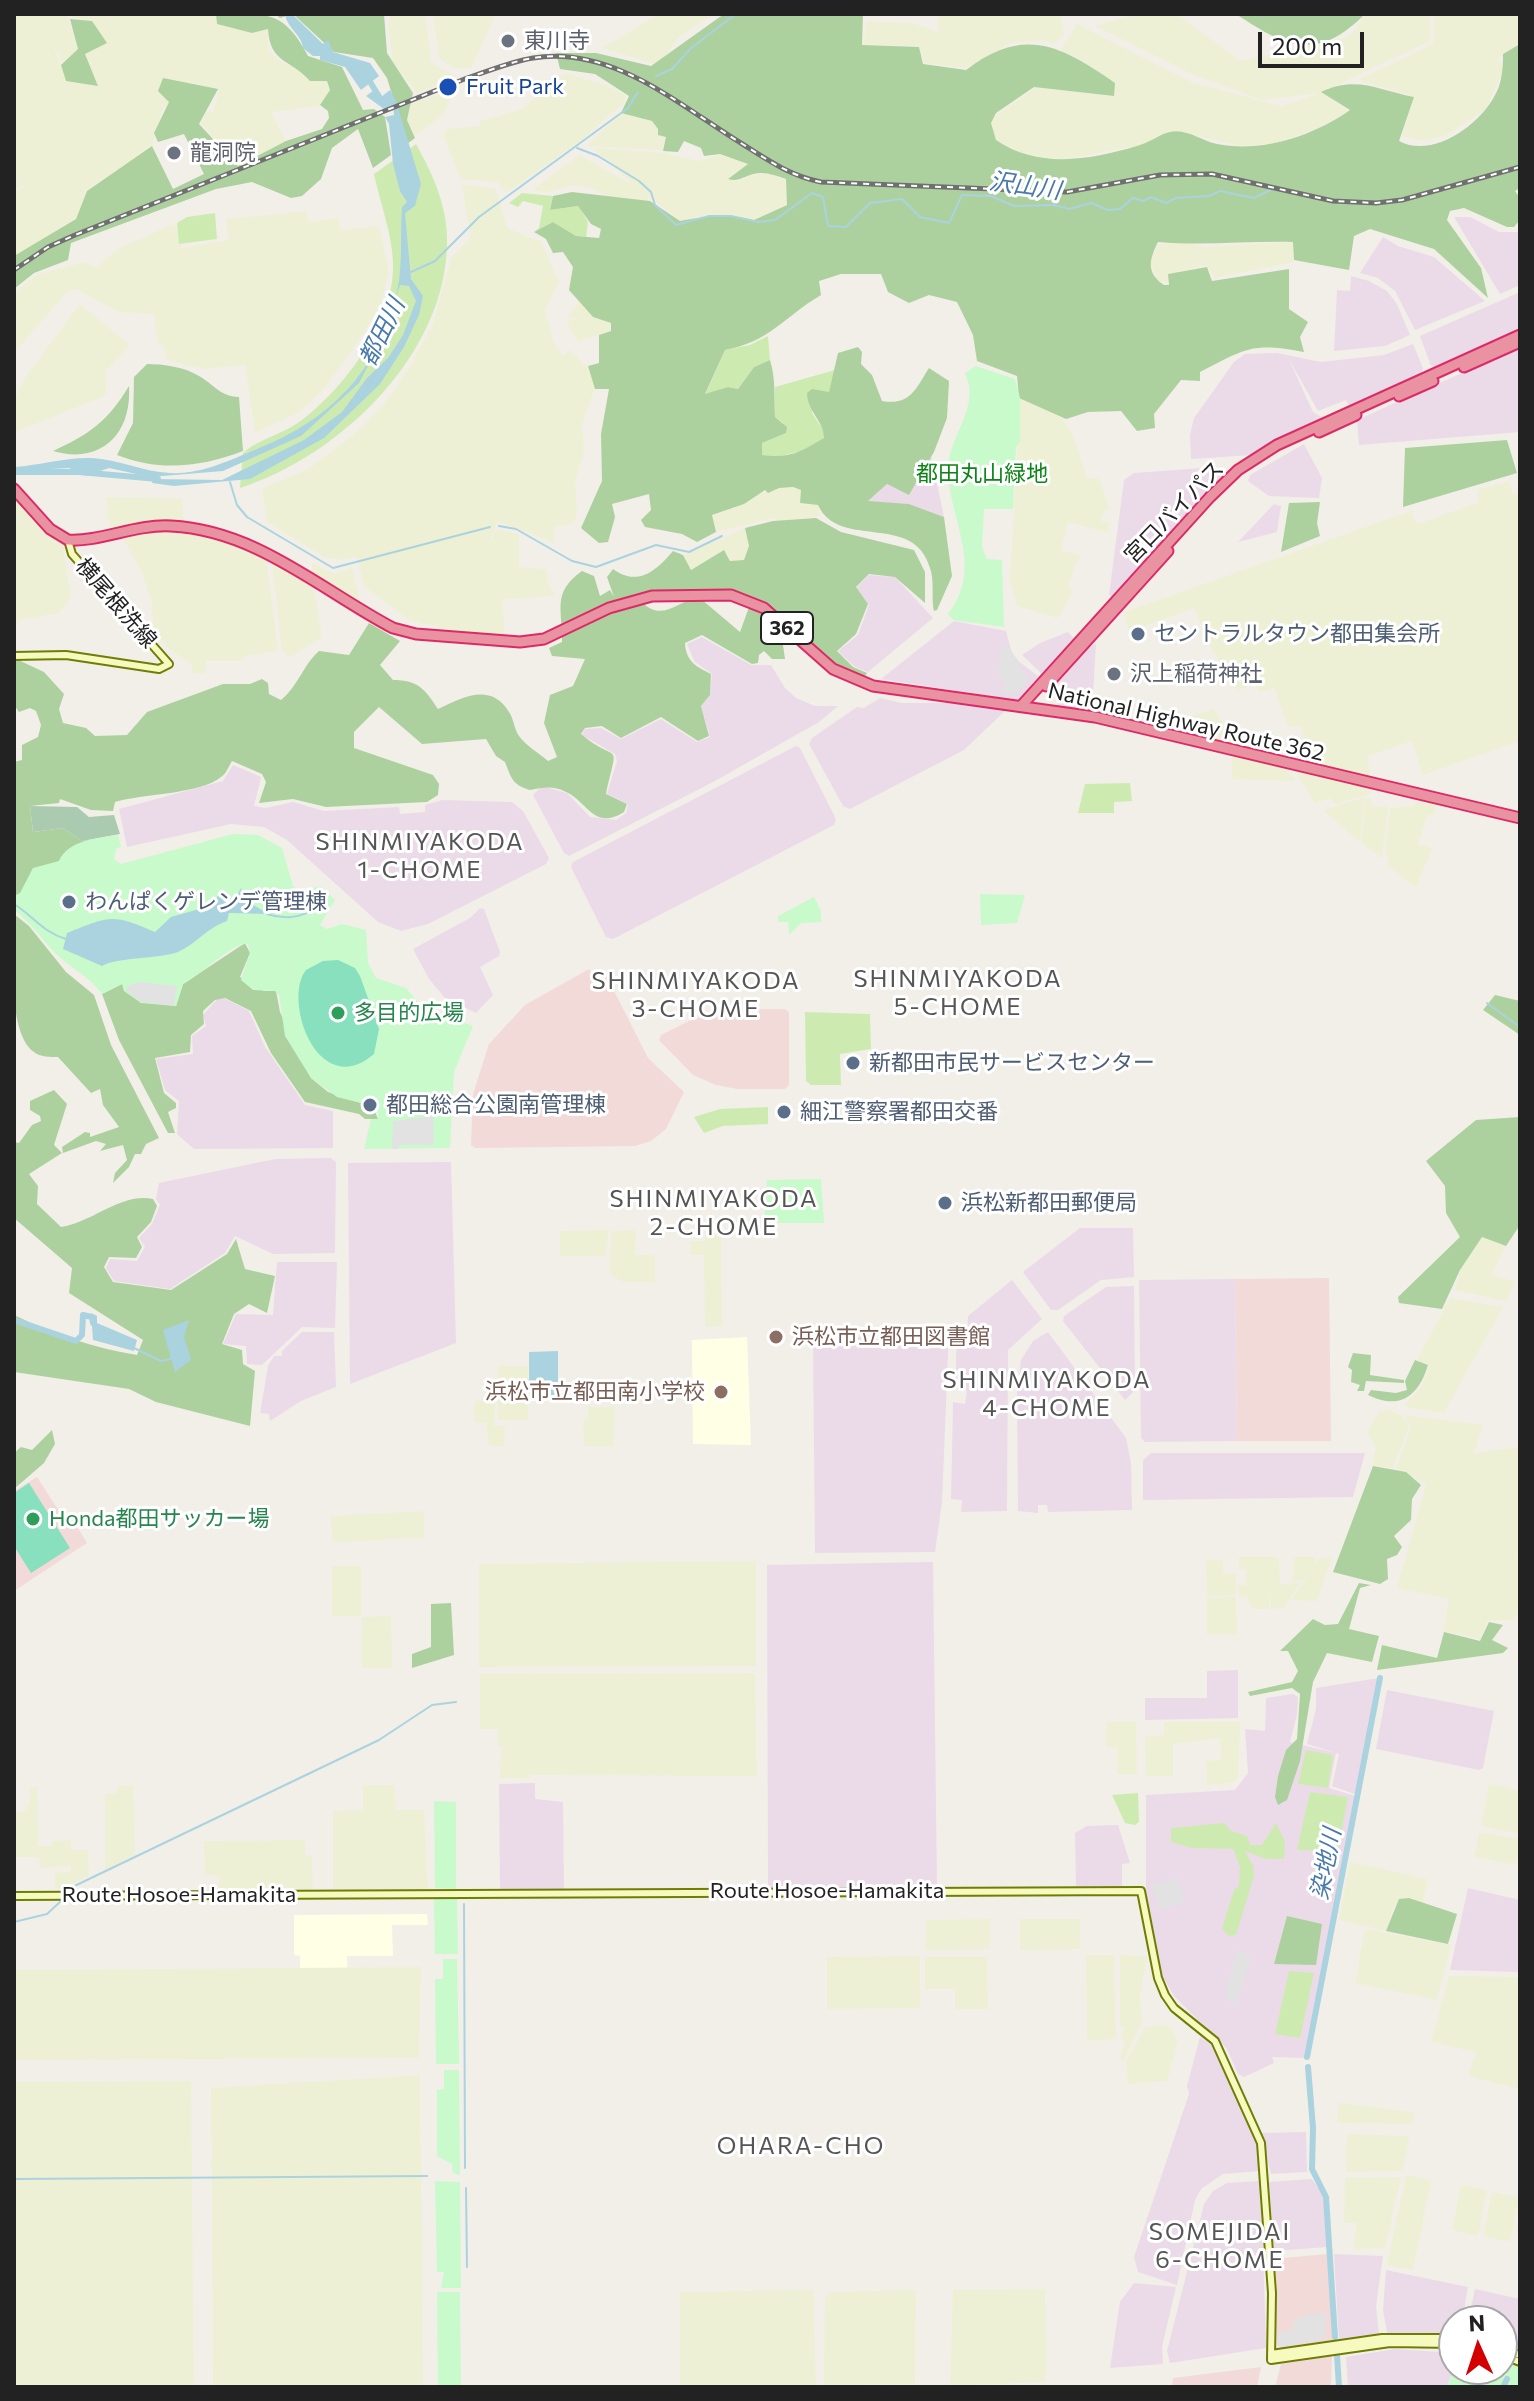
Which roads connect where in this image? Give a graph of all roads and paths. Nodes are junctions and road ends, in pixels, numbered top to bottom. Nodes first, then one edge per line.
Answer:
1 (1520, 335) edge
2 (1520, 342) edge
3 (14, 490) edge
4 (68, 540) junction
5 (14, 656) edge
6 (1024, 705) junction
7 (1520, 818) edge
8 (14, 1896) edge
9 (1438, 2341) edge

1 - 6 highway, 宮口バイパス
2 - 6 highway, 宮口バイパス
3 - 4 highway
4 - 5 main road, 横尾根洗線
4 - 6 highway, National Highway Route 362 / 362
6 - 7 highway, National Highway Route 362 / 362
8 - 9 main road, Route Hosoe-Hamakita

